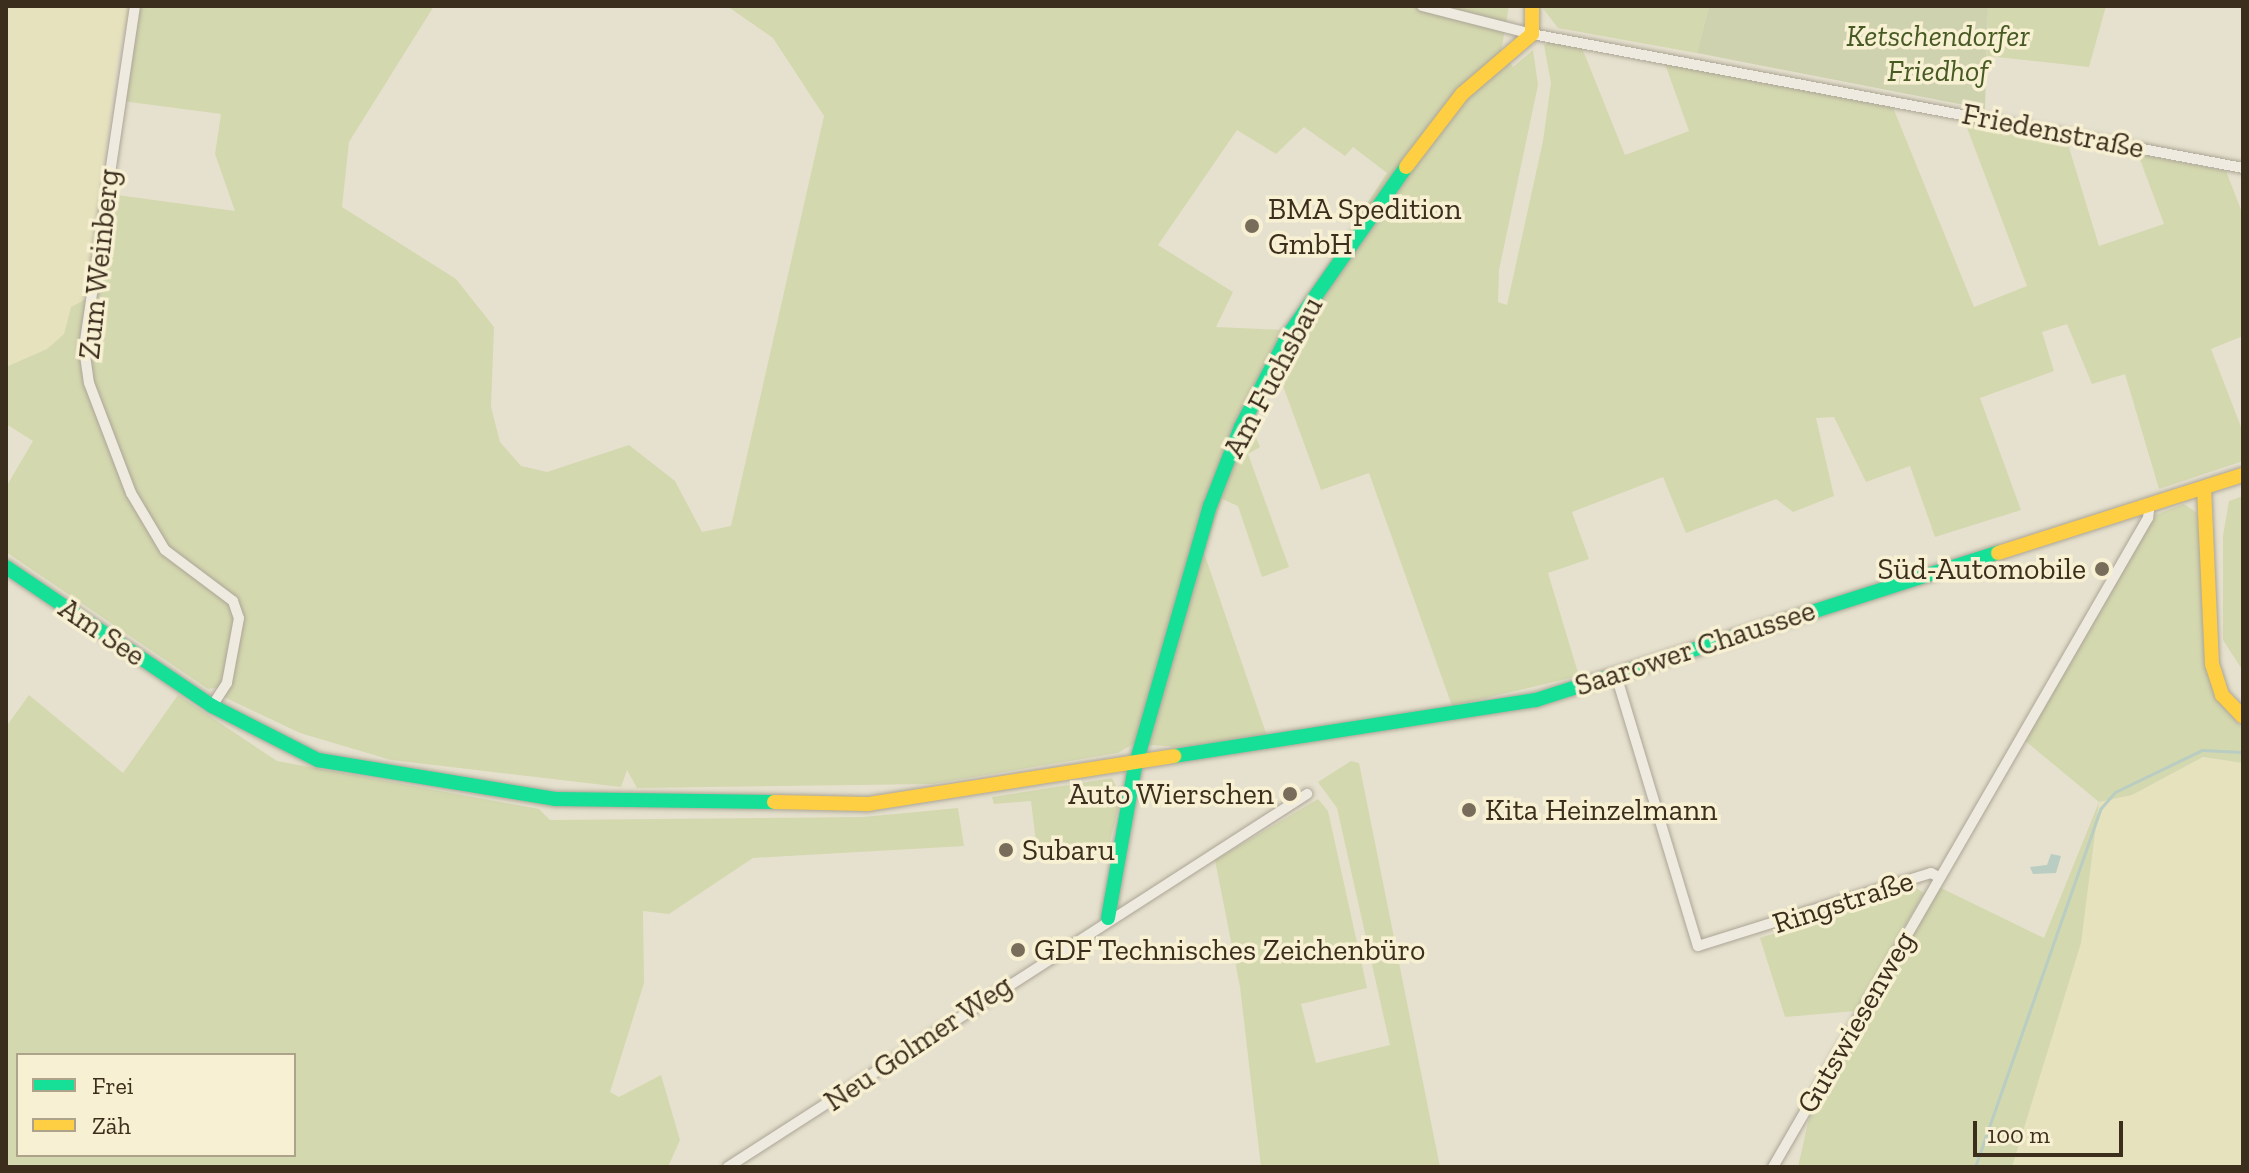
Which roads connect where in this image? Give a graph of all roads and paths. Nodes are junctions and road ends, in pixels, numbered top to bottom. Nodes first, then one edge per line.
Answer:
1 (135, 6) edge
2 (1422, 6) edge
3 (1532, 6) edge
4 (1532, 34) junction
5 (2243, 168) edge
6 (2243, 475) edge
7 (2204, 488) junction
8 (2150, 503) junction
9 (6, 567) edge
10 (1616, 675) junction
11 (212, 706) junction
12 (2243, 717) edge
13 (1135, 767) junction
14 (1307, 794) dead end
15 (1939, 877) junction
16 (1108, 918) junction
17 (728, 1167) edge
18 (1773, 1167) edge

1 - 11 street, Zum Weinberg
2 - 4 street, Friedenstraße
3 - 4 main road
4 - 5 street, Friedenstraße
4 - 13 main road, Am Fuchsbau
6 - 7 main road, Saarower Chaussee
7 - 8 main road, Saarower Chaussee
7 - 12 main road
8 - 10 main road, Saarower Chaussee
8 - 15 street, Ringstraße
9 - 11 main road, Am See
10 - 13 main road, Saarower Chaussee
10 - 15 street, Ringstraße
11 - 13 main road, Saarower Chaussee
13 - 16 main road
14 - 16 street, Neu Golmer Weg
15 - 18 street, Gutswiesenweg
16 - 17 street, Neu Golmer Weg

